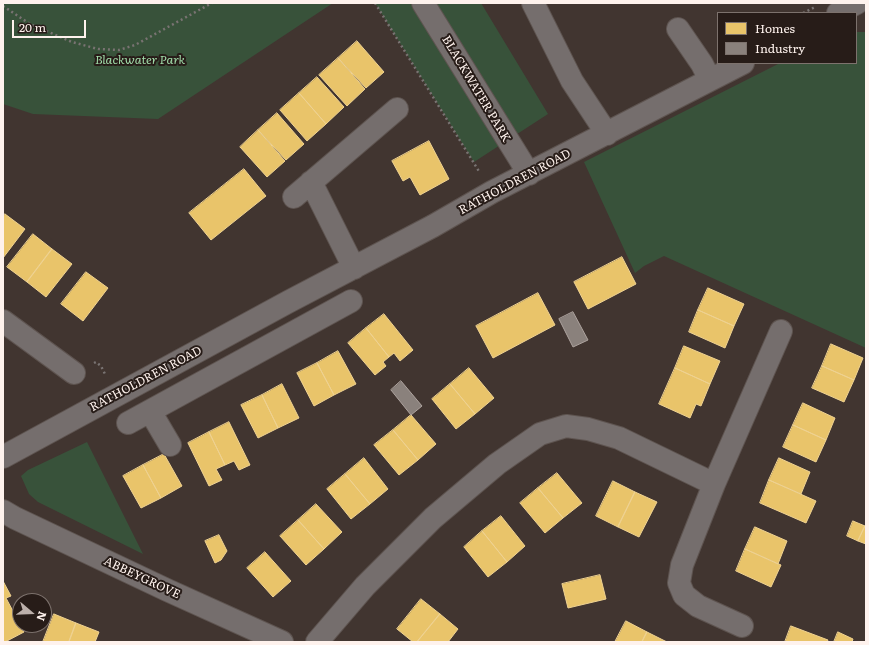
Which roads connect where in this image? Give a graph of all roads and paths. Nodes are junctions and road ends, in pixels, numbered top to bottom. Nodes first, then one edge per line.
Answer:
1 (212, 3) edge
2 (375, 3) edge
3 (423, 3) edge
4 (533, 3) edge
5 (858, 3) edge
6 (3, 6) edge
7 (816, 6) dead end
8 (805, 12) edge
9 (840, 12) edge
10 (678, 29) dead end
11 (741, 64) edge
12 (710, 80) junction
13 (397, 109) dead end
14 (607, 134) junction
15 (528, 174) junction
16 (311, 182) junction
17 (492, 192) junction
18 (294, 197) dead end
19 (354, 268) junction
20 (350, 301) dead end
21 (288, 302) junction
22 (3, 321) edge
23 (302, 328) junction
24 (781, 331) dead end
25 (74, 373) dead end
26 (150, 411) junction
27 (128, 423) dead end
28 (170, 445) dead end
29 (3, 457) edge
30 (714, 484) junction
31 (3, 511) edge
32 (742, 626) dead end
33 (282, 642) edge
34 (317, 642) edge

1 - 6 path
2 - 17 path
3 - 15 street, BLACKWATER PARK
4 - 14 street
5 - 9 street
7 - 8 path
10 - 12 street
11 - 12 street, RATHOLDREN ROAD
12 - 14 street, RATHOLDREN ROAD
13 - 16 street
14 - 15 street, RATHOLDREN ROAD
15 - 17 street, RATHOLDREN ROAD
16 - 18 street
16 - 19 street
17 - 19 street, RATHOLDREN ROAD
19 - 21 street, RATHOLDREN ROAD
20 - 23 street
21 - 23 street
21 - 29 street, RATHOLDREN ROAD
22 - 25 street
23 - 26 street
24 - 30 street
26 - 27 street
26 - 28 street
30 - 32 street
30 - 34 street
31 - 33 street, ABBEYGROVE

